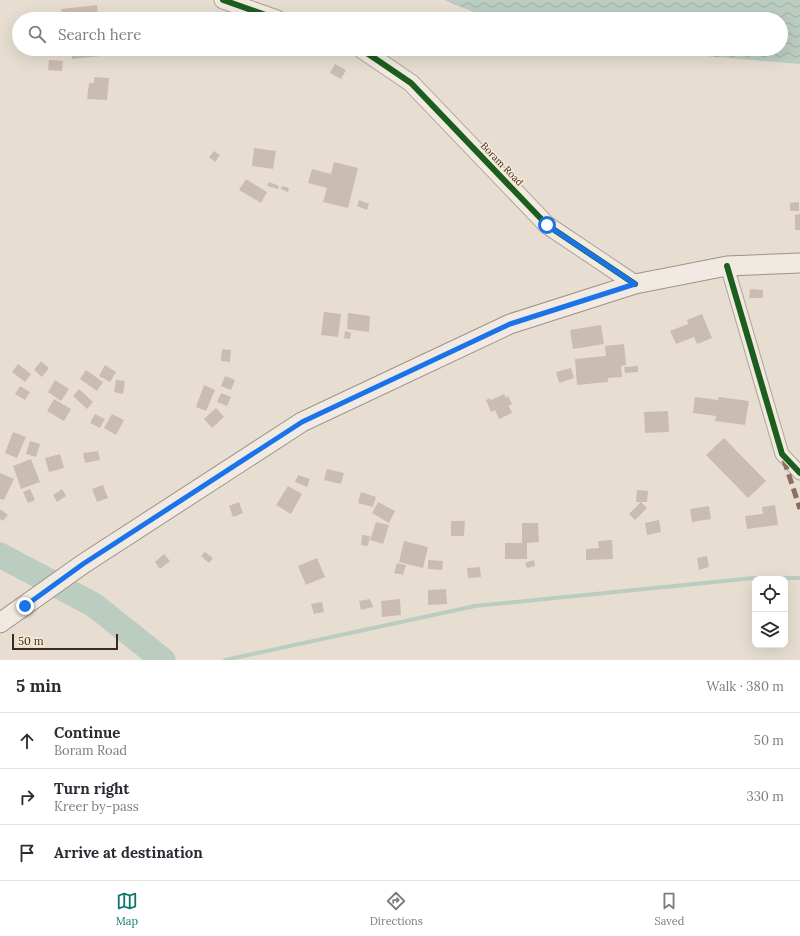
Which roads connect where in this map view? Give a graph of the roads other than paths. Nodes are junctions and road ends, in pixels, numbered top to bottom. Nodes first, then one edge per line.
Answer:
1 (223, 0) edge
2 (257, 12) edge
3 (371, 56) edge
4 (800, 263) edge
5 (727, 266) junction
6 (635, 284) junction
7 (800, 473) edge
8 (0, 623) edge

1 - 2 street
3 - 6 street, Boram Road
4 - 5 main road
5 - 6 main road
5 - 7 street
6 - 8 main road

